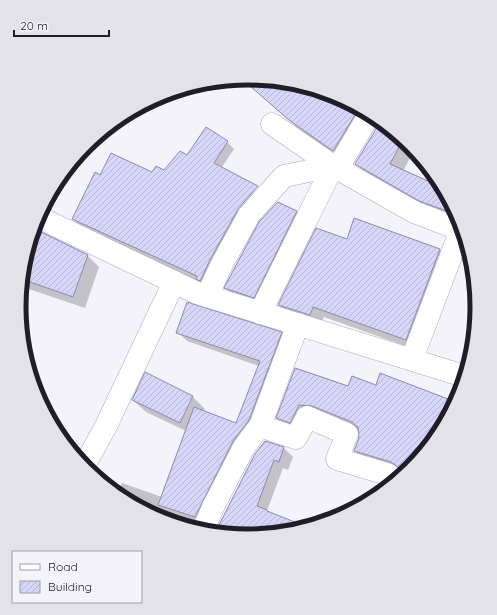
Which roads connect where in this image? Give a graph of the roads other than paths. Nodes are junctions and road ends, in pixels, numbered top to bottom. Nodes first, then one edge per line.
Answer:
1 (367, 119) edge
2 (272, 124) dead end
3 (335, 168) junction
4 (44, 220) edge
5 (455, 226) edge
6 (459, 236) edge
7 (174, 282) junction
8 (207, 296) junction
9 (260, 313) junction
10 (298, 324) junction
11 (412, 359) junction
12 (460, 375) edge
13 (260, 426) junction
14 (87, 461) edge
15 (392, 477) edge
16 (205, 526) edge

1 - 3 street
2 - 3 street
3 - 5 street
3 - 8 street
3 - 9 street
4 - 7 street
6 - 11 street
7 - 8 street
7 - 14 street
8 - 9 street
9 - 10 street
10 - 11 street
10 - 13 street
11 - 12 street
13 - 15 street
13 - 16 street

